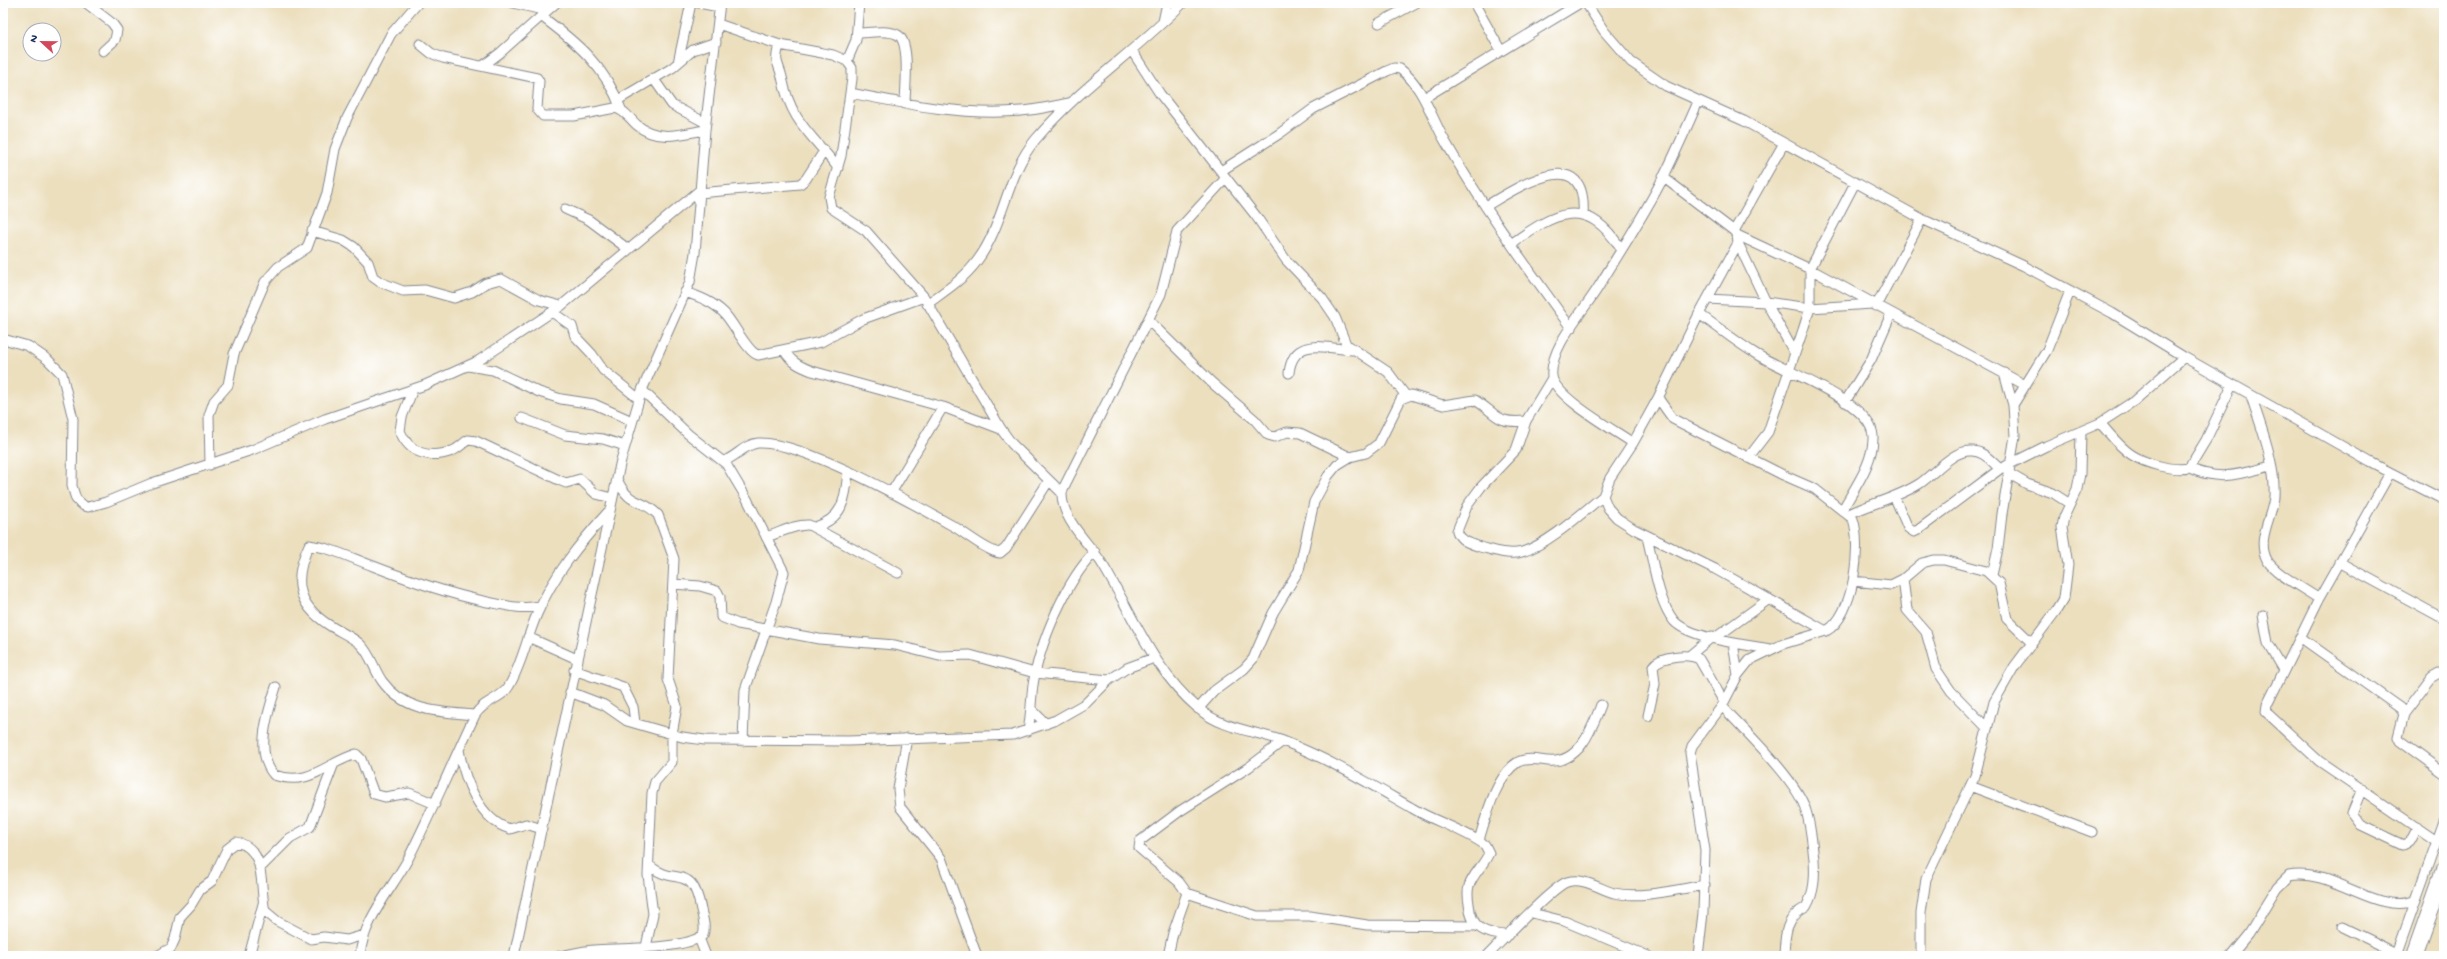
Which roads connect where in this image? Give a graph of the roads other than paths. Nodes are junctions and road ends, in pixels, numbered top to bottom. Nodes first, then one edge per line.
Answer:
1 (86, 3) edge
2 (418, 3) edge
3 (513, 3) edge
4 (556, 3) edge
5 (691, 3) edge
6 (699, 3) edge
7 (859, 3) edge
8 (1168, 3) edge
9 (1182, 3) edge
10 (1416, 3) edge
11 (1474, 3) edge
12 (1580, 3) edge
13 (1586, 3) edge
14 (719, 5) edge
15 (544, 14) junction
16 (1379, 23) dead end
17 (718, 24) junction
18 (1163, 24) junction
19 (858, 33) junction
20 (716, 42) junction
21 (420, 44) dead end
22 (779, 45) junction
23 (103, 51) dead end
24 (1132, 51) junction
25 (1501, 51) junction
26 (847, 61) junction
27 (678, 63) junction
28 (484, 65) junction
29 (653, 78) junction
30 (850, 93) junction
31 (1424, 98) junction
32 (1698, 102) junction
33 (1069, 103) junction
34 (905, 104) junction
35 (619, 105) junction
36 (705, 126) junction
37 (1784, 143) junction
38 (824, 151) junction
39 (838, 168) junction
40 (1224, 174) junction
41 (1664, 177) junction
42 (1855, 182) junction
43 (699, 192) junction
44 (1486, 206) junction
45 (565, 209) dead end
46 (1583, 215) junction
47 (1922, 219) junction
48 (312, 231) junction
49 (1736, 236) junction
50 (1511, 244) junction
51 (628, 249) junction
52 (1621, 249) junction
53 (1810, 269) junction
54 (2070, 291) junction
55 (686, 292) junction
56 (1707, 299) junction
57 (925, 301) junction
58 (1766, 302) junction
59 (1874, 305) junction
60 (561, 306) junction
61 (1810, 308) junction
62 (552, 312) junction
63 (1699, 314) junction
64 (1891, 314) junction
65 (1148, 320) junction
66 (1571, 328) junction
67 (3, 339) edge
68 (784, 350) junction
69 (1352, 350) junction
70 (1794, 352) junction
71 (2184, 357) junction
72 (468, 366) junction
73 (1788, 371) junction
74 (1289, 373) dead end
75 (2004, 373) junction
76 (1552, 378) junction
77 (2025, 385) junction
78 (2232, 385) junction
79 (412, 389) junction
80 (642, 390) junction
81 (1406, 396) junction
82 (2251, 396) junction
83 (1658, 398) junction
84 (639, 399) junction
85 (1845, 402) junction
86 (2013, 405) junction
87 (944, 407) junction
88 (522, 418) dead end
89 (1526, 420) junction
90 (632, 421) junction
91 (2100, 423) junction
92 (1001, 428) junction
93 (2081, 432) junction
94 (1633, 442) junction
95 (625, 446) junction
96 (1350, 457) junction
97 (1748, 458) junction
98 (724, 461) junction
99 (210, 465) junction
100 (2271, 466) junction
101 (2006, 468) junction
102 (2189, 468) junction
103 (848, 472) junction
104 (2390, 473) junction
105 (617, 479) junction
106 (1048, 482) junction
107 (891, 493) junction
108 (1062, 493) junction
109 (1603, 496) junction
110 (612, 498) junction
111 (1895, 498) junction
112 (2444, 500) edge
113 (2070, 504) junction
114 (609, 511) junction
115 (1846, 511) junction
116 (815, 527) junction
117 (766, 537) junction
118 (1647, 537) junction
119 (1095, 552) junction
120 (2339, 562) junction
121 (898, 572) dead end
122 (1992, 575) junction
123 (1903, 580) junction
124 (1852, 581) junction
125 (673, 584) junction
126 (1769, 599) junction
127 (2319, 599) junction
128 (540, 606) junction
129 (2263, 615) dead end
130 (2444, 619) edge
131 (766, 629) junction
132 (1826, 631) junction
133 (528, 637) junction
134 (1714, 638) junction
135 (2300, 638) junction
136 (1733, 643) junction
137 (2032, 643) junction
138 (1770, 649) junction
139 (1689, 656) junction
140 (1154, 658) junction
141 (577, 659) junction
142 (574, 670) junction
143 (2284, 670) junction
144 (1035, 673) junction
145 (2444, 674) edge
146 (1738, 676) junction
147 (1108, 680) junction
148 (276, 687) dead end
149 (570, 692) junction
150 (1723, 704) junction
151 (1601, 705) dead end
152 (1198, 709) junction
153 (1032, 710) junction
154 (2404, 714) junction
155 (475, 715) junction
156 (1648, 716) dead end
157 (635, 723) junction
158 (1046, 724) junction
159 (1987, 728) junction
160 (1028, 730) junction
161 (672, 734) junction
162 (907, 738) junction
163 (743, 741) junction
164 (1283, 741) junction
165 (459, 750) junction
166 (333, 766) junction
167 (2444, 773) edge
168 (1970, 786) junction
169 (2362, 789) junction
170 (435, 804) junction
171 (2444, 821) edge
172 (2417, 827) junction
173 (542, 829) junction
174 (2092, 832) dead end
175 (1479, 840) junction
176 (2438, 842) junction
177 (649, 865) junction
178 (260, 868) junction
179 (2444, 871) edge
180 (1705, 885) junction
181 (1187, 893) junction
182 (2416, 900) junction
183 (263, 904) junction
184 (1532, 913) junction
185 (1476, 926) junction
186 (2343, 927) dead end
187 (364, 935) junction
188 (1508, 935) junction
189 (700, 938) junction
190 (646, 947) junction
191 (591, 953) edge
192 (2397, 955) edge
193 (157, 956) edge
194 (249, 956) edge
195 (360, 956) edge
196 (514, 956) edge
197 (560, 956) edge
198 (706, 956) edge
199 (977, 956) edge
200 (1168, 956) edge
201 (1487, 956) edge
202 (1648, 956) edge
203 (1698, 956) edge
204 (1784, 956) edge
205 (1921, 956) edge
206 (2231, 956) edge
207 (2414, 956) edge

1 - 23 street
2 - 48 street
3 - 15 street
4 - 15 street
5 - 27 street
6 - 14 street
7 - 19 street
8 - 18 street
9 - 18 street
10 - 16 street
11 - 25 street
12 - 25 street
13 - 32 street
14 - 17 street
15 - 28 street
15 - 35 street
17 - 20 street
17 - 22 street
18 - 24 street
19 - 26 street
19 - 34 street
20 - 27 street
20 - 36 street
21 - 28 street
22 - 26 street
22 - 38 street
24 - 33 street
24 - 40 street
25 - 31 street
26 - 30 street
27 - 29 street
28 - 35 street
29 - 35 street
29 - 36 street
30 - 34 street
30 - 39 street
31 - 40 street
31 - 44 street
32 - 37 street
32 - 41 street
33 - 34 street
33 - 57 street
35 - 36 street
36 - 43 street
37 - 42 street
37 - 49 street
38 - 39 street
38 - 43 street
39 - 57 street
40 - 65 street
40 - 69 street
41 - 49 street
41 - 52 street
42 - 47 street
42 - 53 street
43 - 51 street
43 - 55 street
44 - 46 street
44 - 50 street
45 - 51 street
46 - 50 street
46 - 52 street
47 - 54 street
47 - 59 street
48 - 60 street
48 - 99 street
49 - 53 street
49 - 56 street
49 - 58 street
50 - 66 street
51 - 60 street
52 - 66 street
53 - 59 street
53 - 61 street
54 - 71 street
54 - 77 street
55 - 68 street
55 - 80 street
56 - 58 street
56 - 63 street
57 - 68 street
57 - 92 street
58 - 61 street
58 - 70 street
59 - 61 street
59 - 64 street
60 - 62 street
61 - 70 street
62 - 72 street
62 - 84 street
63 - 73 street
63 - 83 street
64 - 75 street
64 - 85 street
65 - 96 street
65 - 108 street
66 - 76 street
67 - 99 street
68 - 87 street
69 - 74 street
69 - 81 street
70 - 73 street
71 - 78 street
71 - 91 street
72 - 79 street
72 - 90 street
73 - 85 street
73 - 97 street
75 - 77 street
75 - 86 street
76 - 89 street
76 - 94 street
77 - 86 street
78 - 82 street
78 - 102 street
79 - 99 street
79 - 110 street
80 - 84 street
80 - 98 street
81 - 89 street
81 - 96 street
82 - 100 street
82 - 104 street
83 - 94 street
83 - 97 street
84 - 90 street
85 - 115 street
86 - 101 street
87 - 92 street
87 - 107 street
88 - 95 street
89 - 109 street
90 - 95 street
91 - 93 street
91 - 102 street
92 - 106 street
93 - 101 street
93 - 113 street
94 - 109 street
95 - 105 street
96 - 152 street
97 - 115 street
98 - 103 street
98 - 117 street
100 - 102 street
100 - 127 street
101 - 111 street
101 - 111 street
101 - 113 street
101 - 122 street
103 - 107 street
103 - 116 street
104 - 112 street
104 - 120 street
105 - 110 street
105 - 125 street
106 - 107 street
106 - 108 street
108 - 119 street
109 - 118 street
110 - 114 street
111 - 115 street
113 - 137 street
114 - 128 street
114 - 141 street
115 - 124 street
116 - 117 street
116 - 121 street
117 - 131 street
118 - 126 street
118 - 134 street
119 - 140 street
119 - 144 street
120 - 127 street
120 - 130 street
122 - 123 street
122 - 137 street
123 - 124 street
123 - 159 street
124 - 132 street
125 - 131 street
125 - 161 street
126 - 132 street
126 - 134 street
127 - 135 street
128 - 133 street
128 - 155 street
129 - 143 street
131 - 144 street
131 - 163 street
132 - 138 street
133 - 141 street
133 - 155 street
134 - 136 street
134 - 139 street
135 - 143 street
135 - 154 street
136 - 138 street
136 - 146 street
137 - 159 street
138 - 146 street
139 - 150 street
139 - 156 street
140 - 147 street
140 - 152 street
141 - 142 street
142 - 149 street
142 - 157 street
143 - 169 street
144 - 147 street
144 - 153 street
145 - 154 street
146 - 150 street
147 - 158 street
148 - 166 street
149 - 157 street
149 - 173 street
150 - 180 street
150 - 204 street
151 - 175 street
152 - 164 street
153 - 158 street
153 - 160 street
154 - 167 street
155 - 165 street
157 - 161 street
158 - 160 street
159 - 168 street
160 - 162 street
161 - 163 street
161 - 177 street
162 - 163 street
162 - 199 street
164 - 175 street
164 - 181 street
165 - 170 street
165 - 173 street
166 - 170 street
166 - 178 street
168 - 174 street
168 - 205 street
169 - 172 street
169 - 172 street
170 - 187 street
171 - 176 street
172 - 176 street
173 - 196 street
175 - 185 street
176 - 182 street
177 - 189 street
177 - 190 street
178 - 183 street
178 - 193 street
179 - 207 highway
180 - 184 street
180 - 203 street
181 - 185 street
181 - 200 street
182 - 192 street
182 - 206 street
183 - 187 street
183 - 194 street
184 - 188 street
184 - 202 street
185 - 188 street
186 - 192 street
187 - 195 street
188 - 201 street
189 - 190 street
189 - 198 street
190 - 191 street
191 - 197 street

